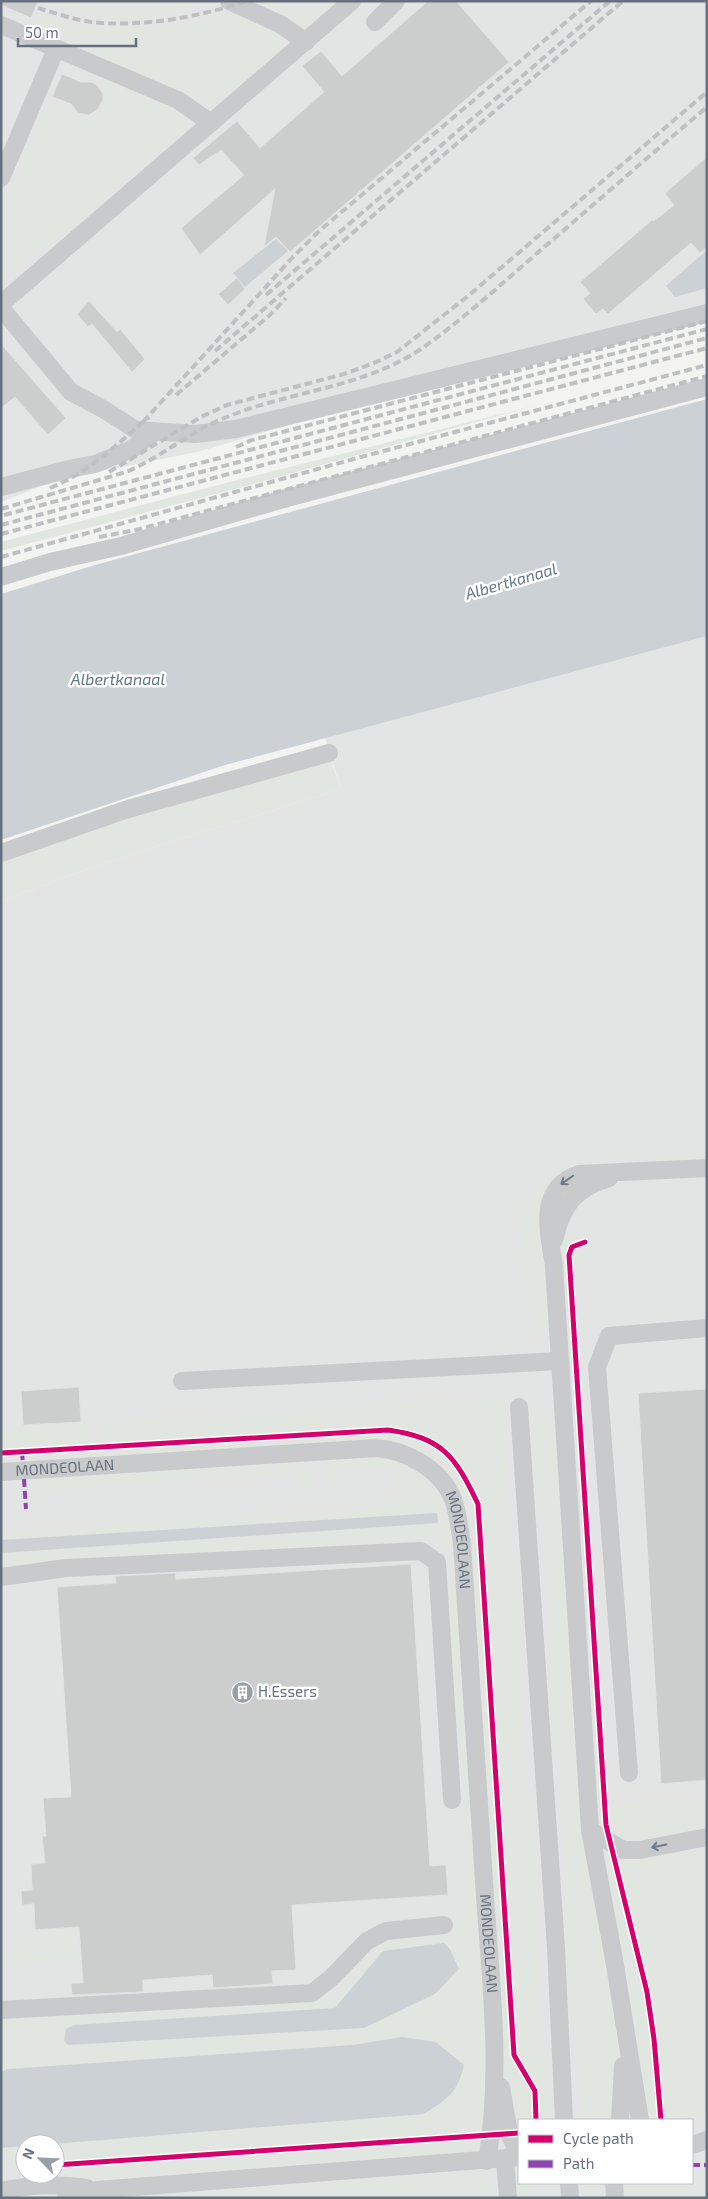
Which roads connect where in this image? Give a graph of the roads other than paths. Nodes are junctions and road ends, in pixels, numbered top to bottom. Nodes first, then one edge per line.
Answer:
1 (230, 1) edge
2 (352, 1) edge
3 (396, 1) edge
4 (375, 22) dead end
5 (1, 26) edge
6 (306, 42) junction
7 (56, 48) junction
8 (211, 123) junction
9 (1, 178) edge
10 (1, 306) edge
11 (707, 313) edge
12 (707, 387) edge
13 (155, 432) junction
14 (1, 487) edge
15 (1, 577) edge
16 (329, 753) dead end
17 (1, 853) edge
18 (707, 1168) edge
19 (707, 1328) edge
20 (560, 1361) junction
21 (182, 1381) dead end
22 (519, 1407) dead end
23 (1, 1472) edge
24 (1, 1577) edge
25 (630, 1773) dead end
26 (452, 1800) dead end
27 (590, 1830) junction
28 (707, 1837) edge
29 (444, 1925) dead end
30 (1, 2010) edge
31 (624, 2026) junction
32 (494, 2052) junction
33 (564, 2119) edge
34 (620, 2119) edge
35 (640, 2119) edge
36 (707, 2140) edge
37 (693, 2145) edge
38 (707, 2150) edge
39 (693, 2151) edge
40 (515, 2157) edge
41 (487, 2161) junction
42 (569, 2184) edge
43 (614, 2184) edge
44 (98, 2190) junction
45 (1, 2191) edge
46 (66, 2198) edge
47 (508, 2198) edge
48 (570, 2198) edge
49 (615, 2198) edge

1 - 6 street
2 - 6 street
3 - 4 street
5 - 7 street
6 - 8 street
7 - 8 street
7 - 9 street
8 - 10 street
10 - 13 street
11 - 13 street
12 - 15 street
13 - 14 street
16 - 17 street
18 - 20 street
19 - 25 street
20 - 21 street
20 - 27 street
22 - 33 street
23 - 32 street, MONDEOLAAN
24 - 26 street
28 -> 27 street
27 - 31 street
29 - 30 street
31 - 34 street
31 - 35 street
32 - 40 street
32 - 41 street
36 - 37 street
38 - 39 street
40 - 41 street
40 - 47 street
41 - 44 street
42 - 48 street
43 - 49 street
44 - 45 street
44 - 46 street

